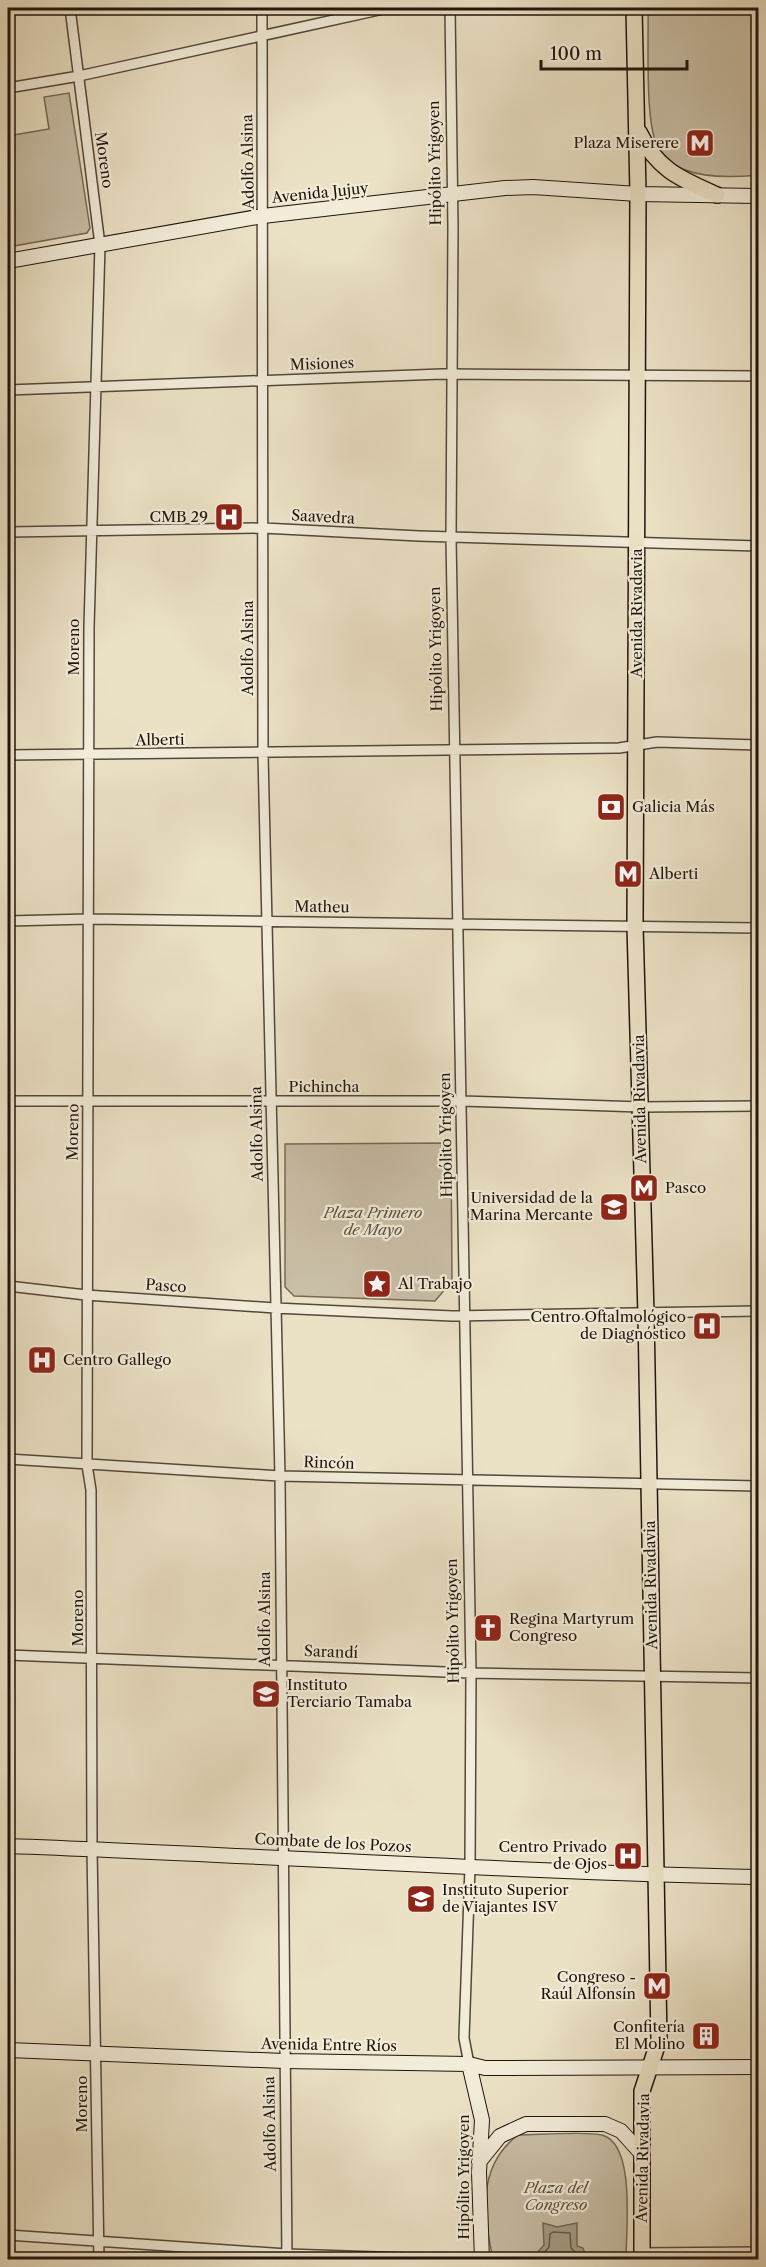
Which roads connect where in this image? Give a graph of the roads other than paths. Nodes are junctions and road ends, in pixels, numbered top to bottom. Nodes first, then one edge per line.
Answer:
1 (70, 8) edge
2 (262, 8) edge
3 (388, 8) edge
4 (450, 8) edge
5 (634, 8) edge
6 (262, 36) junction
7 (79, 76) junction
8 (8, 88) edge
9 (637, 127) junction
10 (453, 193) junction
11 (638, 194) junction
12 (717, 195) junction
13 (759, 196) edge
14 (263, 216) junction
15 (100, 245) junction
16 (8, 261) edge
17 (453, 374) junction
18 (638, 375) junction
19 (759, 376) edge
20 (264, 381) junction
21 (95, 385) junction
22 (8, 390) edge
23 (263, 528) junction
24 (90, 530) junction
25 (8, 532) edge
26 (451, 537) junction
27 (638, 544) junction
28 (759, 546) edge
29 (759, 745) edge
30 (637, 746) junction
31 (454, 751) junction
32 (263, 754) junction
33 (8, 755) edge
34 (90, 756) junction
35 (89, 919) junction
36 (8, 921) edge
37 (267, 921) junction
38 (458, 924) junction
39 (635, 926) junction
40 (759, 928) edge
41 (8, 1101) edge
42 (88, 1101) junction
43 (462, 1101) junction
44 (271, 1102) junction
45 (759, 1106) edge
46 (640, 1107) junction
47 (8, 1286) edge
48 (86, 1295) junction
49 (275, 1308) junction
50 (759, 1311) edge
51 (646, 1314) junction
52 (466, 1315) junction
53 (8, 1459) edge
54 (87, 1465) junction
55 (280, 1476) junction
56 (468, 1482) junction
57 (649, 1486) junction
58 (759, 1486) edge
59 (8, 1655) edge
60 (93, 1659) junction
61 (280, 1665) junction
62 (471, 1673) junction
63 (653, 1676) junction
64 (759, 1678) edge
65 (8, 1846) edge
66 (92, 1849) junction
67 (281, 1857) junction
68 (470, 1867) junction
69 (656, 1875) junction
70 (759, 1877) edge
71 (8, 2050) edge
72 (97, 2053) junction
73 (284, 2061) junction
74 (469, 2064) junction
75 (650, 2066) junction
76 (759, 2067) edge
77 (640, 2152) junction
78 (479, 2162) junction
79 (8, 2235) edge
80 (99, 2241) junction
81 (759, 2252) edge
82 (642, 2256) edge
83 (287, 2257) edge
84 (99, 2259) edge
85 (467, 2259) edge
86 (482, 2259) edge

1 - 7 street, Moreno
2 - 6 street, Adolfo Alsina
3 - 6 street
4 - 10 street, Hipólito Yrigoyen
5 - 9 main road, Avenida Rivadavia
6 - 7 street
6 - 14 street, Adolfo Alsina
7 - 8 street
7 - 15 street, Moreno
9 - 11 main road, Avenida Rivadavia
9 - 12 main road
10 - 11 main road, Avenida Jujuy
10 - 14 main road, Avenida Jujuy
10 - 17 street, Hipólito Yrigoyen
11 - 12 main road, Avenida Jujuy
11 - 18 main road, Avenida Rivadavia
12 - 13 main road, Avenida Jujuy
14 - 15 main road, Avenida Jujuy
14 - 20 street, Adolfo Alsina
15 - 16 main road, Avenida Jujuy
15 - 21 street, Moreno
17 - 18 street, Misiones
17 - 20 street, Misiones
17 - 26 street, Hipólito Yrigoyen
18 - 19 street, Misiones
18 - 27 main road, Avenida Rivadavia
20 - 21 street, Misiones
20 - 23 street, Adolfo Alsina
21 - 22 street, Misiones
21 - 24 street, Moreno
23 - 24 street, Saavedra
23 - 26 street, Saavedra
23 - 32 street, Adolfo Alsina
24 - 25 street, Saavedra
24 - 34 street, Moreno
26 - 27 street, Saavedra
26 - 31 street, Hipólito Yrigoyen
27 - 28 street, Saavedra
27 - 30 main road, Avenida Rivadavia
29 - 30 street, Alberti
30 - 31 street, Alberti
30 - 39 main road, Avenida Rivadavia
31 - 32 street, Alberti
31 - 38 street, Hipólito Yrigoyen
32 - 34 street, Alberti
32 - 37 street, Adolfo Alsina
33 - 34 street, Alberti
34 - 35 street, Moreno
35 - 36 street, Matheu
35 - 37 street, Matheu
35 - 42 street, Moreno
37 - 38 street, Matheu
37 - 44 street, Adolfo Alsina
38 - 39 street, Matheu
38 - 43 street, Hipólito Yrigoyen
39 - 40 street, Matheu
39 - 46 main road, Avenida Rivadavia
41 - 42 street, Pichincha
42 - 44 street, Pichincha
42 - 48 street, Moreno
43 - 44 street, Pichincha
43 - 46 street, Pichincha
43 - 52 street, Hipólito Yrigoyen
44 - 49 street, Adolfo Alsina
45 - 46 street, Pichincha
46 - 51 main road, Avenida Rivadavia
47 - 48 street, Pasco
48 - 49 street, Pasco
48 - 54 street, Moreno
49 - 52 street, Pasco
49 - 55 street, Adolfo Alsina
50 - 51 street, Pasco
51 - 52 street, Pasco
51 - 57 main road, Avenida Rivadavia
52 - 56 street, Hipólito Yrigoyen
53 - 54 street, Rincón
54 - 55 street, Rincón
54 - 60 street, Moreno
55 - 56 street, Rincón
55 - 61 street, Adolfo Alsina
56 - 57 street, Rincón
56 - 62 street, Hipólito Yrigoyen
57 - 58 street, Rincón
57 - 63 main road, Avenida Rivadavia
59 - 60 street, Sarandí
60 - 61 street, Sarandí
60 - 66 street, Moreno
61 - 62 street, Sarandí
61 - 67 street, Adolfo Alsina
62 - 63 street, Sarandí
62 - 68 street, Hipólito Yrigoyen
63 - 64 street, Sarandí
63 - 69 main road, Avenida Rivadavia
65 - 66 main road, Combate de los Pozos
66 - 67 main road, Combate de los Pozos
66 - 72 street, Moreno
67 - 68 main road, Combate de los Pozos
67 - 73 street, Adolfo Alsina
68 - 69 main road, Combate de los Pozos
68 - 74 street, Hipólito Yrigoyen
69 - 70 main road, Combate de los Pozos
69 - 75 main road, Avenida Rivadavia
71 - 72 main road, Avenida Entre Ríos
72 - 73 main road, Avenida Entre Ríos
72 - 80 street, Moreno
73 - 74 main road, Avenida Entre Ríos
73 - 83 street, Adolfo Alsina
74 - 75 main road, Avenida Entre Ríos
74 - 78 main road, Hipólito Yrigoyen
75 - 76 main road, Avenida Entre Ríos
75 - 77 main road, Avenida Rivadavia
77 - 78 main road
77 - 82 main road, Avenida Rivadavia
78 - 86 main road, Hipólito Yrigoyen
79 - 80 street
80 - 83 street
80 - 84 street, Moreno
81 - 82 street
83 - 85 street

